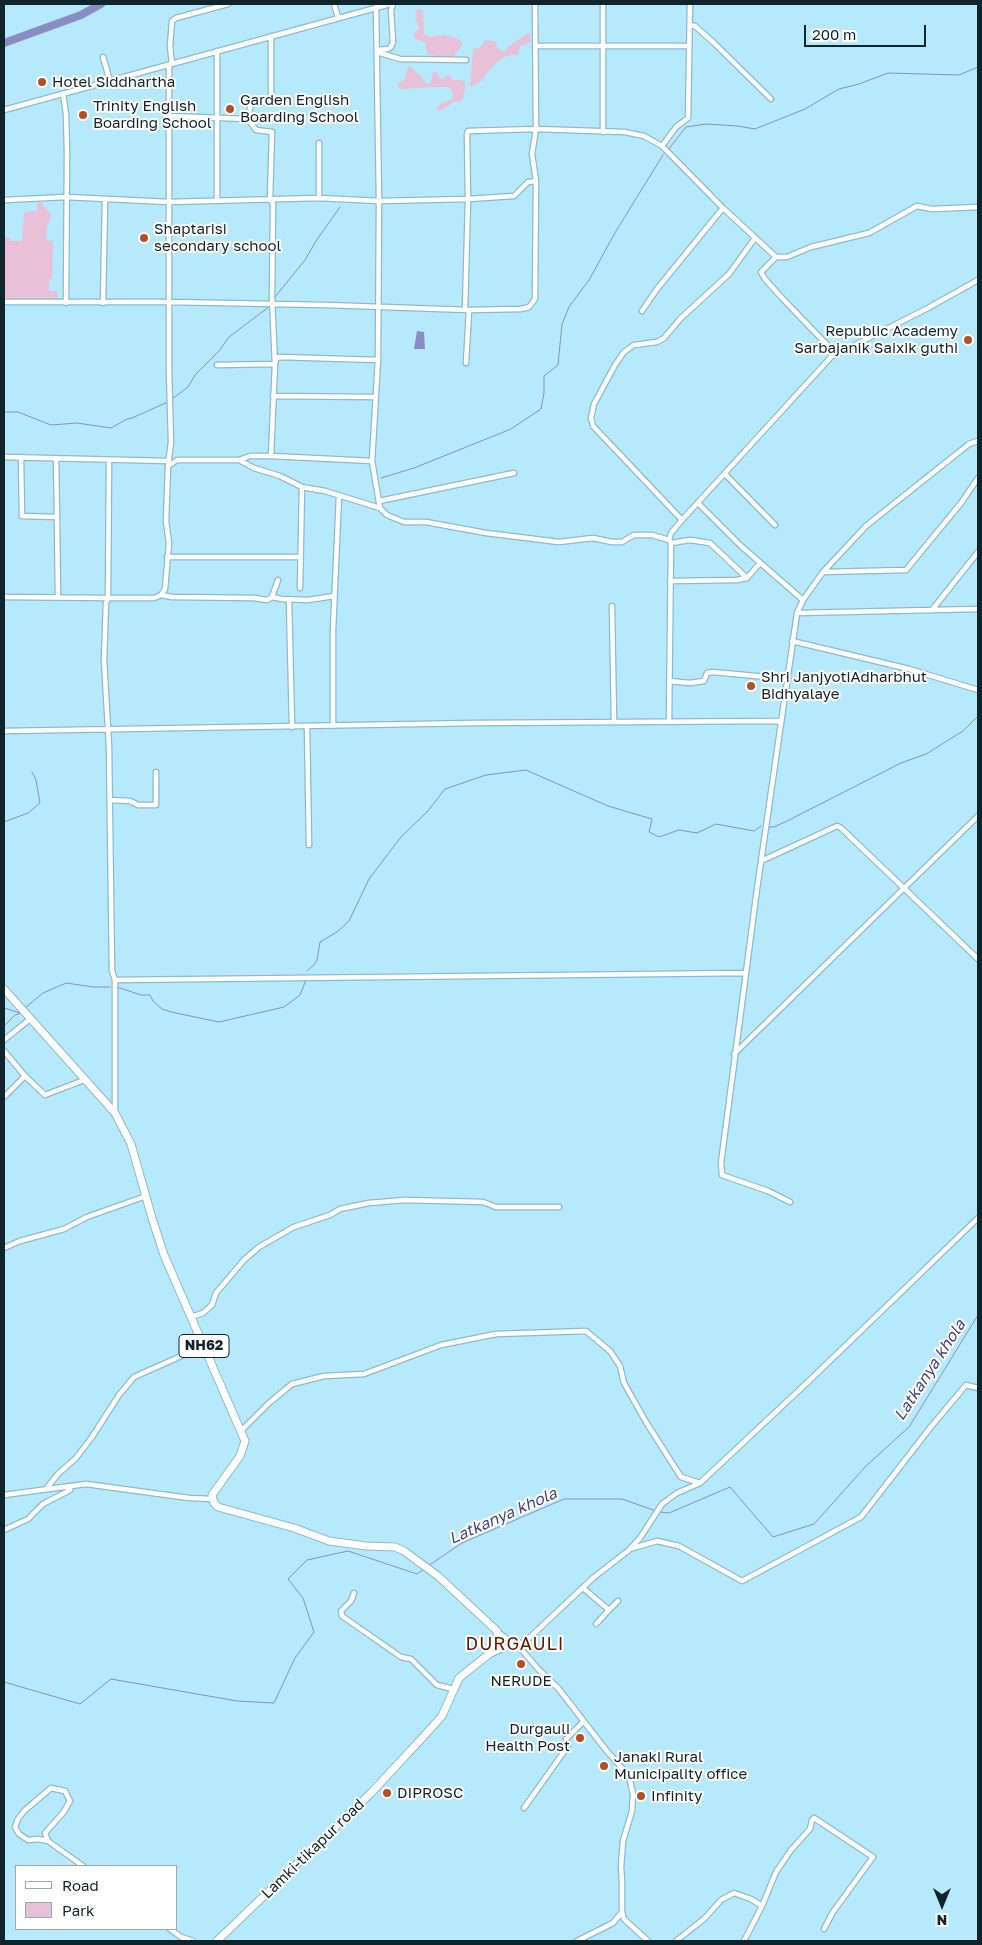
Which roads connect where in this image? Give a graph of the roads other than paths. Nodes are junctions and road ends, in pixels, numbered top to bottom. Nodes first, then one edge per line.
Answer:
1 (228, 4) edge
2 (334, 4) edge
3 (392, 4) edge
4 (535, 4) edge
5 (603, 4) edge
6 (690, 4) edge
7 (376, 7) junction
8 (338, 18) junction
9 (690, 25) junction
10 (271, 36) junction
11 (535, 46) junction
12 (604, 46) junction
13 (689, 46) junction
14 (217, 51) junction
15 (377, 51) junction
16 (103, 57) dead end
17 (466, 60) dead end
18 (170, 65) junction
19 (110, 81) junction
20 (63, 94) junction
21 (771, 99) dead end
22 (4, 110) edge
23 (169, 116) junction
24 (217, 117) junction
25 (248, 119) junction
26 (536, 129) junction
27 (603, 132) junction
28 (319, 143) dead end
29 (662, 146) junction
30 (536, 181) junction
31 (66, 197) junction
32 (319, 198) junction
33 (270, 199) junction
34 (468, 199) junction
35 (4, 200) edge
36 (105, 200) junction
37 (217, 200) junction
38 (379, 201) junction
39 (169, 202) junction
40 (978, 207) edge
41 (723, 208) junction
42 (755, 238) junction
43 (776, 257) junction
44 (978, 280) edge
45 (4, 302) edge
46 (170, 302) junction
47 (66, 303) junction
48 (103, 303) junction
49 (273, 304) junction
50 (378, 308) junction
51 (467, 310) junction
52 (642, 312) dead end
53 (831, 357) junction
54 (378, 360) junction
55 (466, 362) dead end
56 (275, 364) junction
57 (217, 365) dead end
58 (273, 396) junction
59 (375, 397) junction
60 (978, 441) edge
61 (271, 456) junction
62 (4, 457) edge
63 (21, 458) junction
64 (56, 458) junction
65 (109, 460) junction
66 (239, 460) junction
67 (372, 461) junction
68 (168, 464) junction
69 (514, 473) dead end
70 (724, 474) junction
71 (978, 478) edge
72 (302, 487) junction
73 (338, 496) junction
74 (380, 501) junction
75 (698, 503) junction
76 (380, 508) junction
77 (57, 517) junction
78 (682, 520) junction
79 (775, 525) dead end
80 (670, 542) junction
81 (978, 552) edge
82 (167, 557) junction
83 (300, 557) junction
84 (760, 563) junction
85 (823, 572) junction
86 (747, 578) junction
87 (278, 580) dead end
88 (670, 580) junction
89 (300, 588) dead end
90 (162, 595) junction
91 (334, 596) junction
92 (272, 597) junction
93 (4, 598) edge
94 (58, 598) junction
95 (108, 598) junction
96 (289, 600) junction
97 (803, 600) junction
98 (612, 606) dead end
99 (978, 609) edge
100 (932, 610) junction
101 (797, 613) junction
102 (792, 641) junction
103 (788, 679) junction
104 (669, 681) junction
105 (978, 690) edge
106 (614, 722) junction
107 (669, 722) junction
108 (781, 724) junction
109 (333, 726) junction
110 (292, 727) junction
111 (307, 727) junction
112 (107, 730) junction
113 (4, 731) edge
114 (156, 772) dead end
115 (110, 800) junction
116 (978, 816) edge
117 (309, 845) dead end
118 (761, 861) junction
119 (905, 888) junction
120 (978, 959) edge
121 (746, 973) junction
122 (115, 980) junction
123 (4, 990) edge
124 (26, 1013) junction
125 (4, 1040) edge
126 (4, 1051) edge
127 (734, 1054) junction
128 (25, 1076) junction
129 (84, 1080) junction
130 (4, 1097) edge
131 (115, 1113) junction
132 (146, 1196) junction
133 (790, 1202) dead end
134 (559, 1207) dead end
135 (978, 1218) edge
136 (4, 1248) edge
137 (190, 1317) junction
138 (204, 1346) junction
139 (978, 1388) edge
140 (242, 1430) junction
141 (700, 1483) junction
142 (71, 1486) junction
143 (46, 1489) junction
144 (4, 1495) edge
145 (212, 1499) junction
146 (4, 1530) edge
147 (629, 1550) junction
148 (584, 1588) junction
149 (354, 1593) dead end
150 (618, 1600) dead end
151 (609, 1610) junction
152 (596, 1624) dead end
153 (497, 1631) junction
154 (515, 1645) junction
155 (488, 1656) junction
156 (453, 1689) junction
157 (583, 1722) junction
158 (524, 1808) dead end
159 (48, 1841) junction
160 (82, 1865) edge
161 (762, 1906) junction
162 (622, 1912) junction
163 (824, 1929) dead end
164 (171, 1930) edge
165 (584, 1940) edge
166 (193, 1941) edge
167 (217, 1941) edge
168 (577, 1941) edge
169 (648, 1941) edge
170 (676, 1941) edge
171 (744, 1941) edge

1 - 18 street
2 - 8 street
3 - 7 street
3 - 15 street
4 - 11 street
5 - 12 street
6 - 9 street
7 - 8 street
7 - 15 street
8 - 10 street
9 - 13 street
9 - 21 street
10 - 14 street
10 - 25 street
11 - 12 street
11 - 26 street
12 - 13 street
12 - 27 street
13 - 29 street
14 - 18 street
14 - 24 street
15 - 17 street
15 - 38 street
16 - 19 street
18 - 19 street
18 - 23 street
19 - 20 street
20 - 22 street
20 - 31 street
23 - 24 street
23 - 39 street
24 - 25 street
24 - 37 street
25 - 33 street
26 - 27 street
26 - 30 street
26 - 34 street
27 - 29 street
28 - 32 street
29 - 41 street
30 - 34 street
30 - 51 street
31 - 35 street
31 - 36 street
31 - 47 street
32 - 33 street
32 - 38 street
33 - 37 street
33 - 49 street
34 - 38 street
34 - 51 street
36 - 39 street
36 - 48 street
37 - 39 street
38 - 50 street
39 - 46 street
40 - 43 street
41 - 42 street
41 - 52 street
42 - 43 street
42 - 78 street
43 - 53 street
44 - 53 street
45 - 47 street
46 - 48 street
46 - 49 street
46 - 68 street
47 - 48 street
49 - 50 street
49 - 56 street
50 - 51 street
50 - 54 street
51 - 55 street
53 - 70 street
54 - 56 street
54 - 59 street
56 - 57 street
56 - 58 street
58 - 59 street
58 - 61 street
59 - 67 street
60 - 85 street
61 - 66 street
61 - 67 street
62 - 63 street
63 - 64 street
63 - 77 street
64 - 65 street
64 - 77 street
65 - 68 street
65 - 95 street
66 - 68 street
66 - 72 street
67 - 74 street
68 - 82 street
69 - 74 street
70 - 75 street
70 - 79 street
71 - 85 street
72 - 73 street
72 - 83 street
73 - 76 street
73 - 91 street
74 - 76 street
75 - 78 street
75 - 84 street
76 - 80 street
77 - 94 street
78 - 80 street
80 - 86 street
80 - 88 street
81 - 100 street
82 - 83 street
82 - 90 street
83 - 89 street
84 - 86 street
84 - 97 street
85 - 97 street
86 - 88 street
87 - 92 street
88 - 104 street
90 - 92 street
90 - 95 street
91 - 96 street
91 - 109 street
92 - 96 street
93 - 94 street
94 - 95 street
95 - 112 street
96 - 110 street
97 - 101 street
98 - 106 street
99 - 100 street
100 - 101 street
101 - 102 street
102 - 103 street
102 - 105 street
103 - 104 street
103 - 108 street
104 - 107 street
106 - 107 street
106 - 109 street
107 - 108 street
108 - 118 street
109 - 111 street
110 - 111 street
110 - 112 street
111 - 117 street
112 - 113 street
112 - 115 street
114 - 115 street
115 - 122 street
116 - 119 street
118 - 119 street
118 - 121 street
119 - 120 street
119 - 127 street
121 - 122 street
121 - 127 street
122 - 131 street
123 - 124 main road, NH62
124 - 125 street
124 - 129 main road, NH62
126 - 128 street
127 - 133 street
128 - 129 street
128 - 130 street
129 - 131 main road, NH62
131 - 132 main road, NH62
132 - 136 street
132 - 137 main road, NH62
134 - 137 street
135 - 141 street
137 - 138 main road, NH62
138 - 140 main road, NH62
138 - 143 street
139 - 147 street
140 - 141 street
140 - 145 main road, NH62
141 - 147 street
142 - 143 street
142 - 145 street
142 - 146 street
143 - 144 street
145 - 153 main road
147 - 148 street
148 - 151 street
148 - 154 street
149 - 156 street
150 - 151 street
151 - 152 street
153 - 154 street
153 - 155 main road, Lamki-tikapur road
154 - 155 street
154 - 157 street
155 - 156 main road, Lamki-tikapur road
156 - 167 main road, Lamki-tikapur road
157 - 158 street
157 - 162 street
159 - 159 street
159 - 160 street
161 - 163 street
161 - 170 street
161 - 171 street
162 - 165 street
162 - 169 street
164 - 166 street
165 - 168 street

